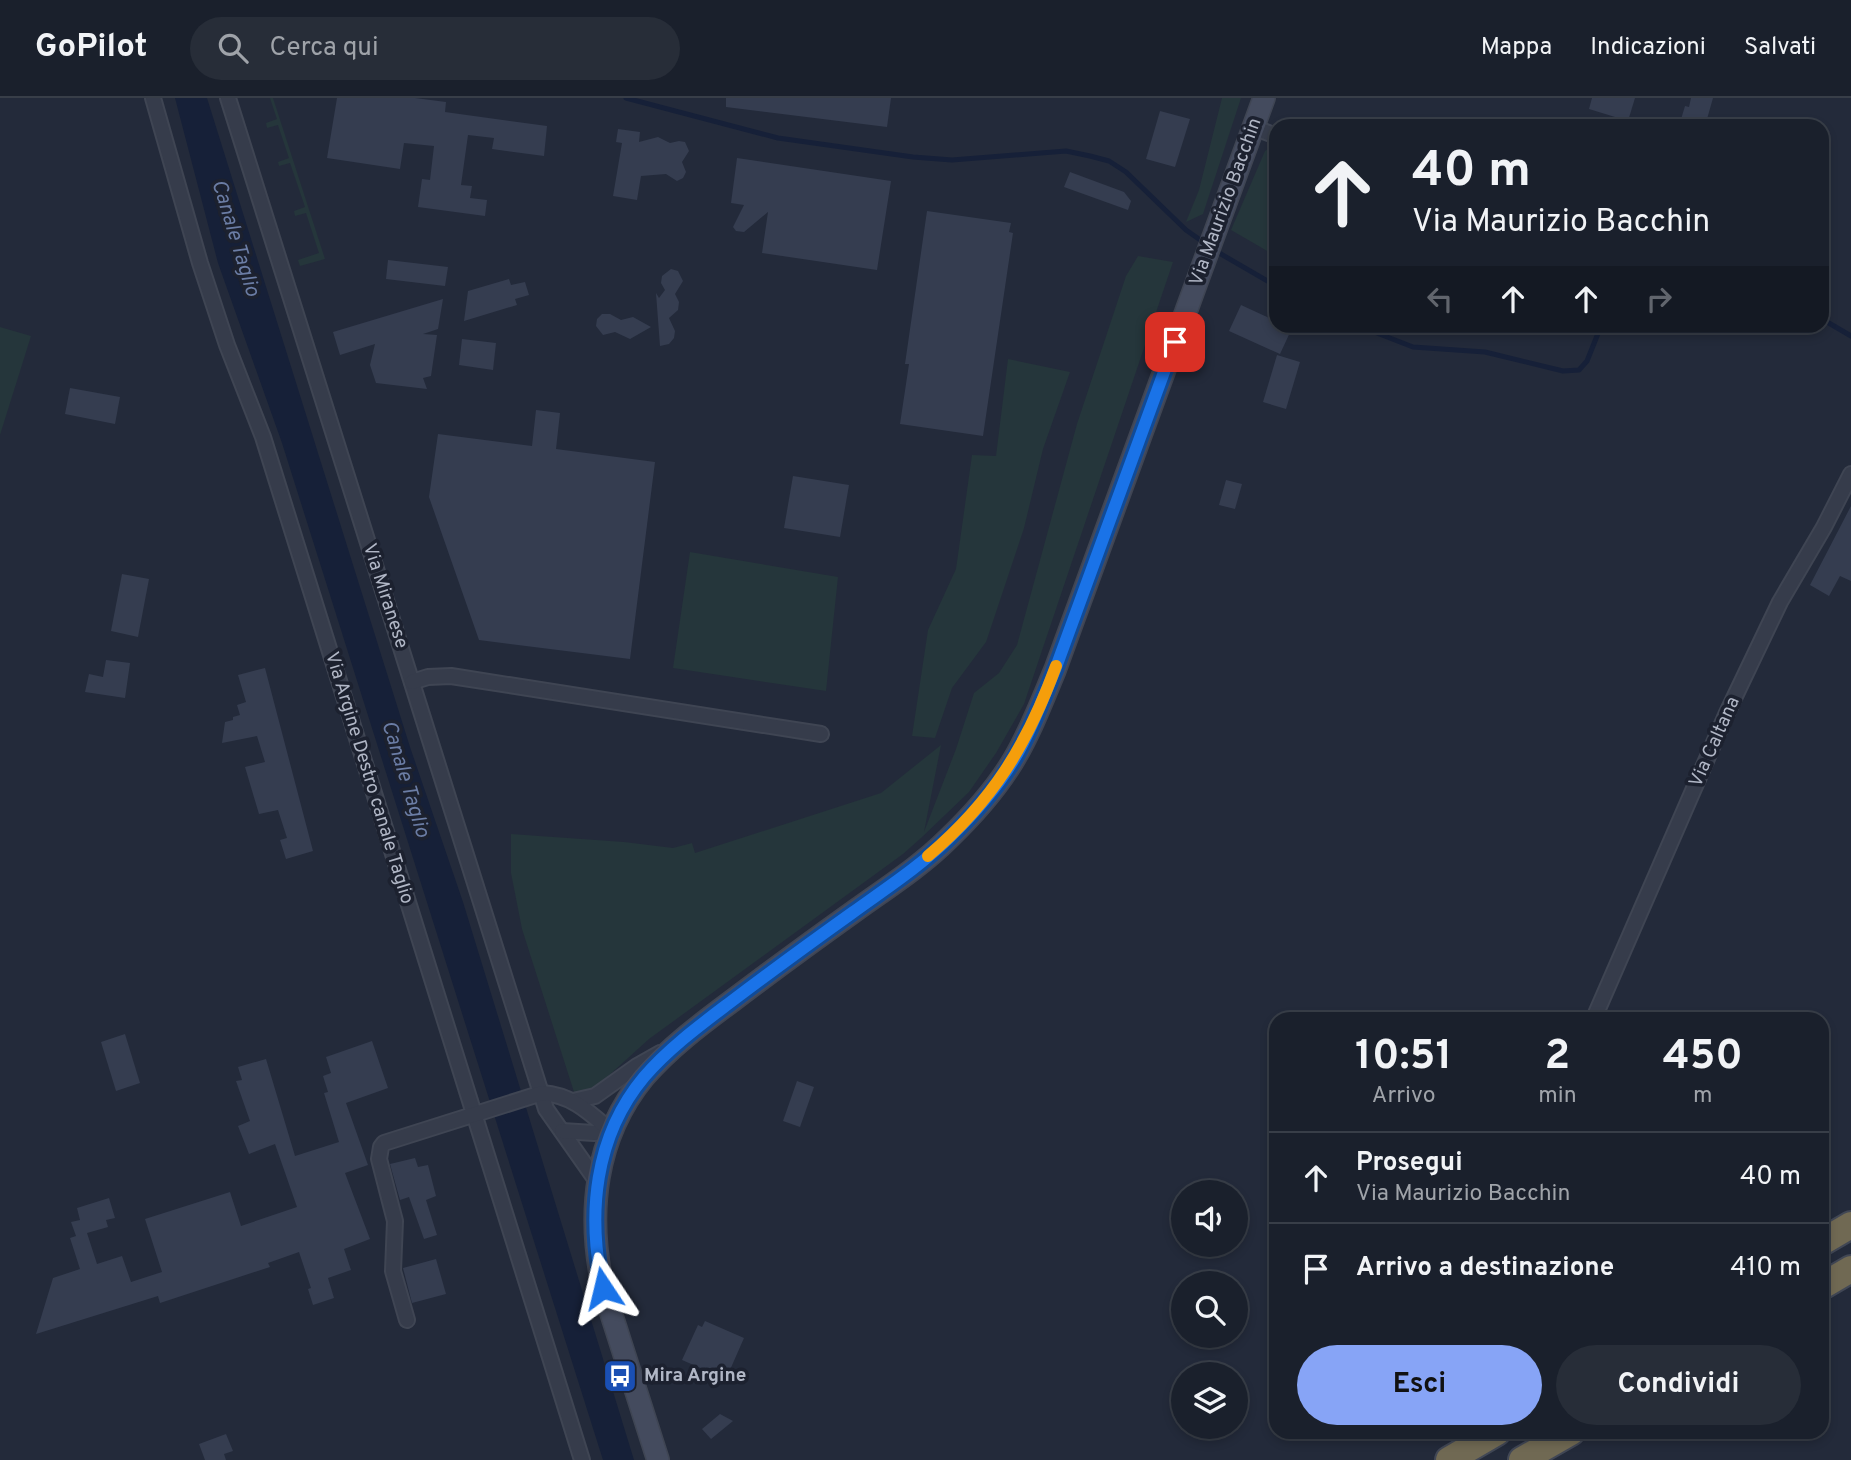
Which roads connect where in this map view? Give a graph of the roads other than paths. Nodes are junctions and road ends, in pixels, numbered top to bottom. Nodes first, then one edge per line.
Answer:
1 (153, 98) edge
2 (228, 98) edge
3 (1264, 98) edge
4 (1254, 127) junction
5 (1269, 133) edge
6 (1851, 474) edge
7 (412, 682) junction
8 (821, 734) dead end
9 (1597, 1012) edge
10 (677, 1045) junction
11 (536, 1095) junction
12 (573, 1101) junction
13 (473, 1116) junction
14 (562, 1131) junction
15 (612, 1132) junction
16 (598, 1183) junction
17 (1851, 1225) edge
18 (1829, 1238) edge
19 (1851, 1269) edge
20 (1829, 1282) edge
21 (407, 1320) dead end
22 (1485, 1439) edge
23 (1559, 1439) edge
24 (582, 1460) edge
25 (659, 1460) edge
26 (1448, 1460) edge
27 (1522, 1460) edge

1 - 13 street, Via Argine Destro canale Taglio
2 - 7 street, Via Miranese
3 - 4 main road, Via Maurizio Bacchin
4 - 5 street
4 - 10 main road, Via Maurizio Bacchin
6 - 9 street, Via Caltana
7 - 8 street
7 - 11 street, Via Miranese
10 - 12 street
10 - 15 main road, Via Maurizio Bacchin
11 - 12 street
11 - 13 street
11 - 14 street, Via Miranese
12 - 15 street
13 - 21 street
13 - 24 street, Via Argine Destro canale Taglio
14 - 15 street
14 - 16 street, Via Miranese
15 - 16 main road, Via Maurizio Bacchin
16 - 25 main road
17 - 18 highway
19 - 20 highway
22 - 26 highway
23 - 27 highway

